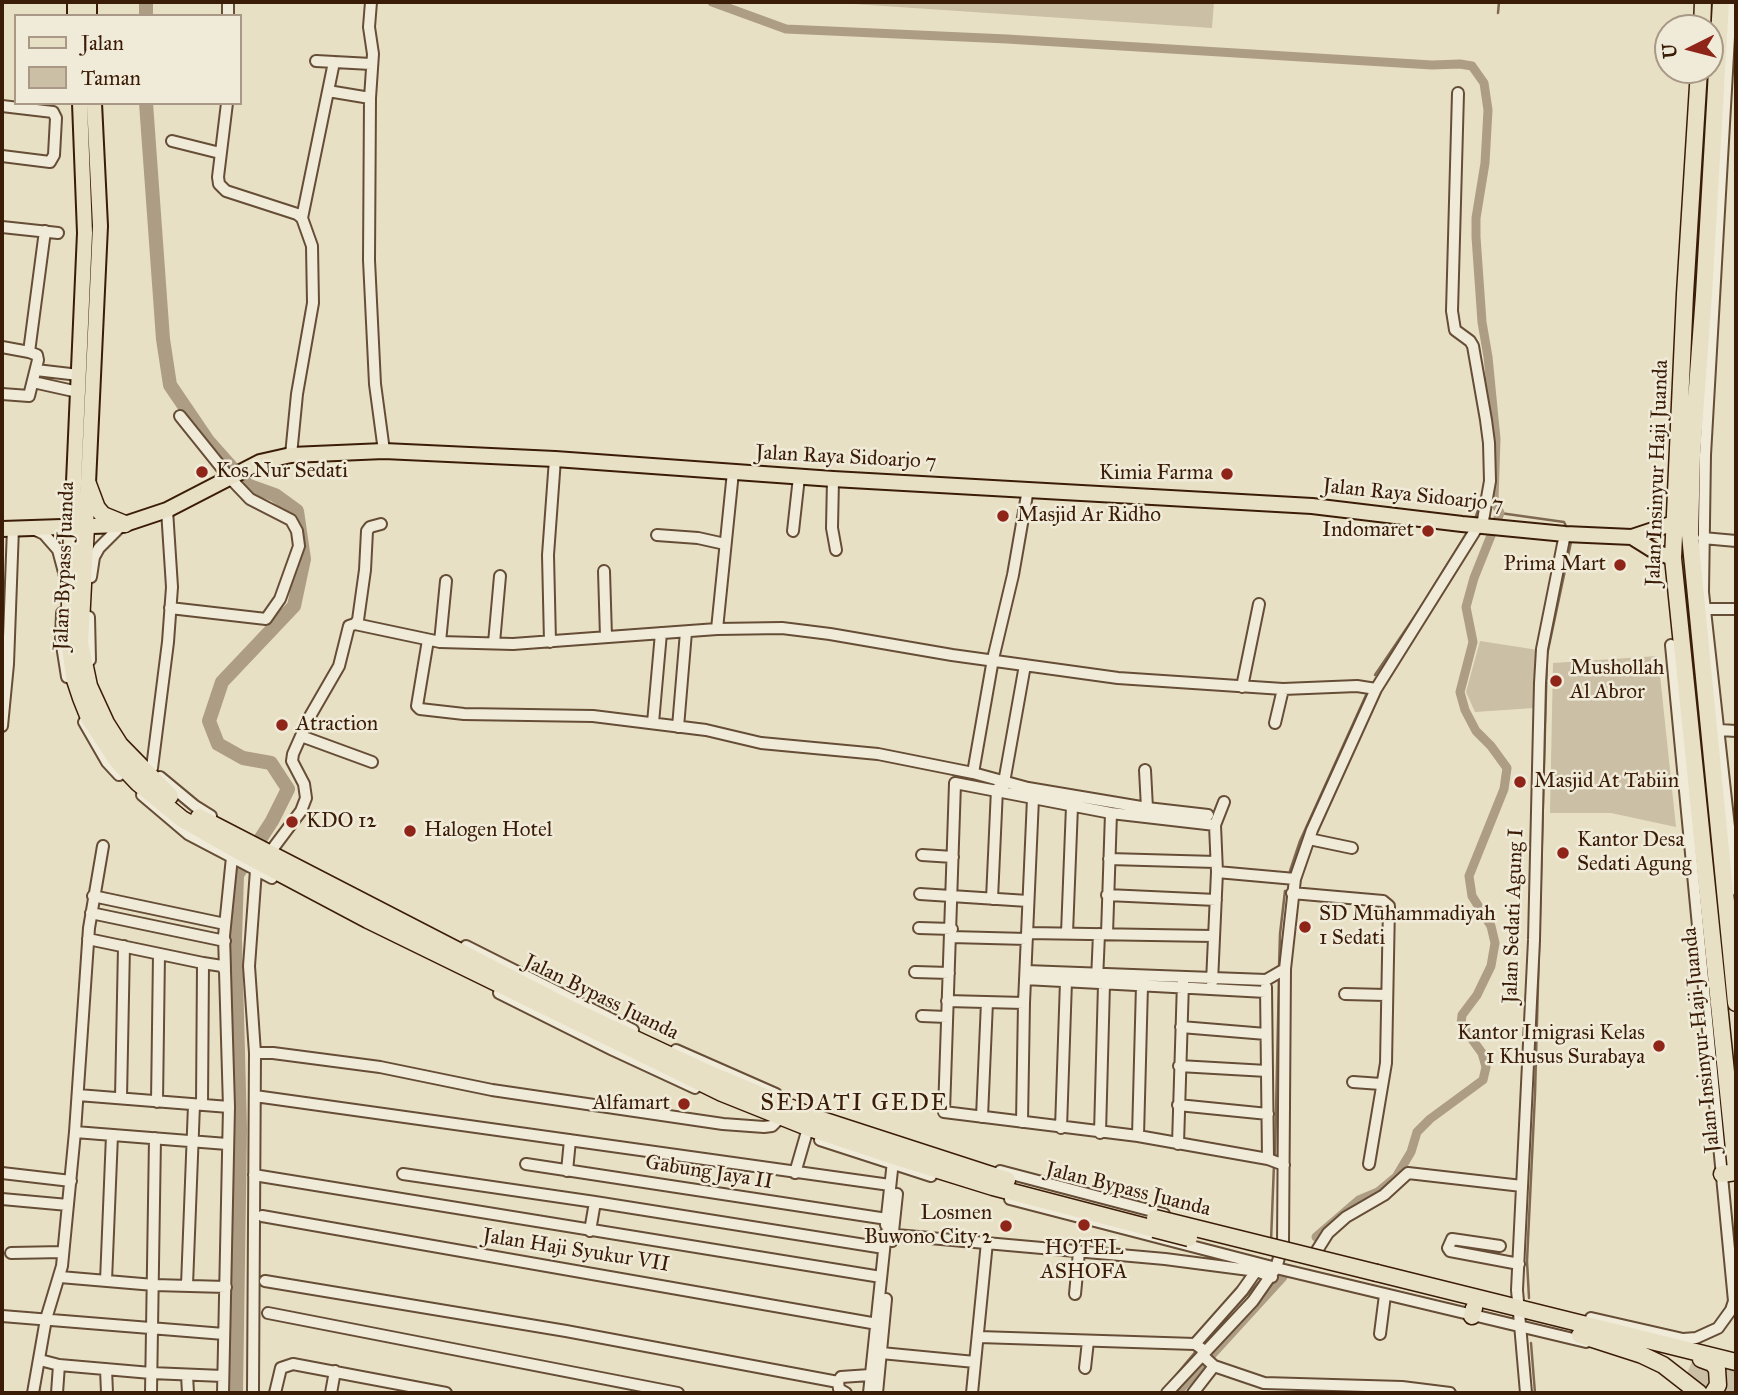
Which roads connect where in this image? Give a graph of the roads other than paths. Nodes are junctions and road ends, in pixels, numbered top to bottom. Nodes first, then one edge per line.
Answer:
1 (371, 2) edge
2 (1721, 2) edge
3 (1731, 2) edge
4 (316, 61) dead end
5 (334, 62) junction
6 (371, 64) junction
7 (1698, 84) edge
8 (328, 91) junction
9 (1458, 93) dead end
10 (370, 98) junction
11 (80, 105) edge
12 (94, 105) edge
13 (226, 105) edge
14 (2, 106) edge
15 (172, 141) dead end
16 (220, 153) junction
17 (2, 156) edge
18 (302, 218) junction
19 (2, 227) edge
20 (45, 231) junction
21 (58, 233) dead end
22 (1685, 294) junction
23 (1704, 295) junction
24 (2, 347) edge
25 (29, 352) junction
26 (36, 370) junction
27 (63, 373) junction
28 (79, 375) junction
29 (33, 382) junction
30 (61, 389) junction
31 (78, 392) junction
32 (2, 394) edge
33 (180, 416) dead end
34 (384, 451) junction
35 (291, 455) junction
36 (1699, 455) junction
37 (555, 459) junction
38 (733, 472) junction
39 (231, 477) junction
40 (799, 477) junction
41 (833, 479) junction
42 (88, 484) junction
43 (1028, 489) junction
44 (167, 510) junction
45 (1674, 523) junction
46 (124, 524) junction
47 (381, 524) dead end
48 (79, 526) junction
49 (1477, 526) junction
50 (31, 527) junction
51 (7, 528) edge
52 (793, 531) dead end
53 (657, 534) dead end
54 (1565, 534) junction
55 (1632, 537) junction
56 (1703, 538) junction
57 (1736, 541) edge
58 (724, 544) junction
59 (836, 550) dead end
60 (1673, 558) junction
61 (604, 570) dead end
62 (500, 576) dead end
63 (446, 581) dead end
64 (1701, 600) junction
65 (1259, 604) dead end
66 (170, 608) junction
67 (1736, 609) edge
68 (355, 624) junction
69 (65, 628) junction
70 (717, 629) junction
71 (686, 632) junction
72 (660, 633) junction
73 (606, 637) junction
74 (428, 640) junction
75 (440, 642) junction
76 (550, 642) junction
77 (494, 643) junction
78 (1671, 645) dead end
79 (993, 659) junction
80 (1025, 665) junction
81 (1242, 687) junction
82 (1283, 689) junction
83 (1376, 689) junction
84 (653, 723) junction
85 (1275, 723) dead end
86 (2, 726) edge
87 (678, 727) junction
88 (1720, 730) junction
89 (1736, 731) edge
90 (301, 736) junction
91 (372, 762) dead end
92 (148, 768) junction
93 (1145, 770) dead end
94 (972, 773) junction
95 (1714, 777) junction
96 (1697, 779) junction
97 (1001, 787) junction
98 (1033, 798) junction
99 (1224, 802) dead end
100 (1072, 806) junction
101 (1147, 808) junction
102 (1111, 813) junction
103 (1208, 815) dead end
104 (1216, 825) junction
105 (1309, 839) junction
106 (103, 846) dead end
107 (245, 847) junction
108 (1352, 848) dead end
109 (922, 855) dead end
110 (953, 856) junction
111 (264, 857) junction
112 (1109, 859) junction
113 (1217, 867) junction
114 (1295, 879) junction
115 (1292, 893) junction
116 (920, 894) dead end
117 (1733, 894) edge
118 (1107, 895) junction
119 (93, 896) junction
120 (953, 896) junction
121 (992, 899) junction
122 (1216, 900) junction
123 (1028, 901) junction
124 (91, 913) junction
125 (225, 924) junction
126 (919, 928) dead end
127 (951, 933) junction
128 (1067, 933) junction
129 (1103, 934) junction
130 (1028, 936) junction
131 (1213, 936) junction
132 (88, 939) junction
133 (225, 941) junction
134 (124, 946) junction
135 (159, 954) junction
136 (203, 964) junction
137 (225, 969) junction
138 (915, 972) dead end
139 (949, 973) junction
140 (1025, 975) junction
141 (1274, 978) junction
142 (1066, 981) junction
143 (1099, 981) junction
144 (1183, 981) junction
145 (1212, 983) junction
146 (1142, 985) junction
147 (1345, 994) dead end
148 (1386, 995) junction
149 (947, 1001) junction
150 (987, 1002) junction
151 (1024, 1003) junction
152 (1736, 1003) edge
153 (572, 1015) junction
154 (922, 1016) dead end
155 (947, 1017) junction
156 (1181, 1027) junction
157 (1266, 1034) junction
158 (255, 1053) junction
159 (1180, 1066) junction
160 (1267, 1071) junction
161 (1353, 1082) dead end
162 (1381, 1084) junction
163 (78, 1095) junction
164 (255, 1096) junction
165 (121, 1098) junction
166 (156, 1102) junction
167 (198, 1105) junction
168 (1178, 1105) junction
169 (229, 1107) junction
170 (1268, 1114) junction
171 (982, 1118) junction
172 (777, 1121) junction
173 (1022, 1122) junction
174 (1061, 1128) junction
175 (75, 1132) junction
176 (1100, 1133) junction
177 (112, 1135) junction
178 (806, 1135) junction
179 (1138, 1136) junction
180 (155, 1138) junction
181 (570, 1140) junction
182 (194, 1142) junction
183 (228, 1144) junction
184 (1178, 1144) junction
185 (921, 1149) junction
186 (895, 1158) junction
187 (1276, 1162) junction
188 (526, 1164) dead end
189 (1370, 1164) dead end
190 (567, 1171) junction
191 (1731, 1172) edge
192 (2, 1173) edge
193 (795, 1173) junction
194 (403, 1174) dead end
195 (254, 1175) junction
196 (71, 1181) junction
197 (891, 1185) junction
198 (1522, 1186) junction
199 (2, 1199) edge
200 (595, 1202) junction
201 (68, 1205) junction
202 (262, 1216) dead end
203 (1120, 1216) junction
204 (887, 1219) junction
205 (1150, 1227) junction
206 (590, 1231) junction
207 (889, 1235) junction
208 (987, 1242) junction
209 (1276, 1242) junction
210 (1500, 1246) dead end
211 (884, 1248) junction
212 (63, 1252) junction
213 (1079, 1252) junction
214 (1316, 1252) junction
215 (11, 1253) dead end
216 (1519, 1264) junction
217 (1266, 1270) junction
218 (60, 1277) junction
219 (881, 1277) junction
220 (106, 1281) junction
221 (265, 1282) dead end
222 (1379, 1284) junction
223 (154, 1285) junction
224 (187, 1285) junction
225 (226, 1287) junction
226 (1075, 1294) dead end
227 (268, 1313) dead end
228 (1523, 1315) junction
229 (2, 1317) edge
230 (46, 1319) junction
231 (879, 1324) junction
232 (153, 1328) junction
233 (224, 1334) junction
234 (1380, 1334) dead end
235 (979, 1337) junction
236 (1088, 1341) junction
237 (1676, 1349) junction
238 (881, 1353) junction
239 (1204, 1354) junction
240 (40, 1360) junction
241 (975, 1362) junction
242 (1736, 1362) edge
243 (62, 1365) junction
244 (1084, 1368) dead end
245 (106, 1369) junction
246 (335, 1371) junction
247 (151, 1373) junction
248 (870, 1374) junction
249 (187, 1375) junction
250 (223, 1376) junction
251 (838, 1382) junction
252 (388, 1387) edge
253 (1263, 1388) edge
254 (1380, 1390) edge
255 (33, 1393) edge
256 (57, 1393) edge
257 (64, 1393) edge
258 (107, 1393) edge
259 (151, 1393) edge
260 (188, 1393) edge
261 (223, 1393) edge
262 (253, 1393) edge
263 (275, 1393) edge
264 (331, 1393) edge
265 (446, 1393) edge
266 (678, 1393) edge
267 (846, 1393) edge
268 (869, 1393) edge
269 (877, 1393) edge
270 (972, 1393) edge
271 (1167, 1393) edge
272 (1193, 1393) edge
273 (1450, 1393) edge
274 (1526, 1393) edge
275 (1700, 1393) edge

1 - 6 street
2 - 23 highway, Jalan Insinyur Haji Juanda
3 - 36 street, Jalan Insinyur Haji Juanda
4 - 5 street
5 - 6 street
5 - 8 street
6 - 10 street
7 - 22 highway, Jalan Insinyur Haji Juanda
8 - 10 street
8 - 18 street
9 - 49 street
10 - 34 street
11 - 28 main road, Jalan Bypass Juanda
12 - 42 main road, Jalan Bypass Juanda
13 - 16 street
14 - 17 street
15 - 16 street
16 - 18 street
18 - 35 street
19 - 20 street
20 - 21 street
20 - 25 street
22 - 23 highway
22 - 45 highway, Jalan Insinyur Haji Juanda
23 - 36 highway, Jalan Insinyur Haji Juanda
24 - 25 street
25 - 26 street
26 - 27 street
26 - 29 street
27 - 28 street
27 - 30 street
28 - 31 main road, Jalan Bypass Juanda
29 - 30 street
29 - 32 street
30 - 31 street
31 - 48 main road, Jalan Bypass Juanda
33 - 39 street
34 - 35 main road, Jalan Raya Sidoarjo 7
34 - 37 main road, Jalan Raya Sidoarjo 7
35 - 39 main road, Jalan Raya Sidoarjo 7
36 - 56 street, Jalan Insinyur Haji Juanda
36 - 64 highway, Jalan Insinyur Haji Juanda
37 - 38 main road, Jalan Raya Sidoarjo 7
37 - 76 street
38 - 40 main road, Jalan Raya Sidoarjo 7
38 - 58 street
39 - 44 main road, Jalan Raya Sidoarjo 7
39 - 66 street
40 - 41 main road, Jalan Raya Sidoarjo 7
40 - 52 street
41 - 43 main road, Jalan Raya Sidoarjo 7
41 - 59 street
42 - 46 highway
42 - 48 main road, Jalan Bypass Juanda
43 - 49 main road, Jalan Raya Sidoarjo 7
43 - 79 street
44 - 46 main road, Jalan Raya Sidoarjo 7
44 - 66 street
45 - 55 main road, Jalan Raya Sidoarjo 7
45 - 60 highway, Jalan Insinyur Haji Juanda
46 - 48 main road, Jalan Raya Sidoarjo 7
46 - 92 street
47 - 68 street
48 - 50 main road, Jalan Raya Sidoarjo 7
48 - 69 highway, Jalan Bypass Juanda
48 - 92 highway, Jalan Bypass Juanda
49 - 54 main road, Jalan Raya Sidoarjo 7
49 - 83 street
50 - 51 main road, Jalan Raya Sidoarjo 7
50 - 69 street
51 - 86 street
53 - 58 street
54 - 55 main road, Jalan Raya Sidoarjo 7
54 - 198 street, Jalan Sedati Agung I
55 - 60 main road, Jalan Raya Sidoarjo 7
56 - 57 street
56 - 64 street, Jalan Insinyur Haji Juanda
58 - 70 street
60 - 96 highway, Jalan Insinyur Haji Juanda
61 - 73 street
62 - 77 street
63 - 75 street
64 - 67 street
64 - 88 street, Jalan Insinyur Haji Juanda
64 - 95 highway, Jalan Insinyur Haji Juanda
65 - 81 street
66 - 92 street
68 - 74 street
68 - 90 street
69 - 107 highway, Jalan Bypass Juanda
70 - 71 street
70 - 79 street
71 - 72 street
71 - 87 street
72 - 73 street
72 - 84 street
73 - 76 street
74 - 75 street
74 - 84 street
75 - 77 street
76 - 77 street
78 - 191 street, Jalan Insinyur Haji Juanda
79 - 80 street
79 - 94 street
80 - 81 street
80 - 97 street
81 - 82 street
82 - 83 street
82 - 85 street
83 - 105 street
84 - 87 street
87 - 94 street
88 - 89 street
88 - 117 street, Jalan Insinyur Haji Juanda
90 - 91 street
90 - 111 street
92 - 107 highway, Jalan Bypass Juanda
93 - 101 street
94 - 97 street
95 - 96 highway
95 - 117 highway, Jalan Insinyur Haji Juanda
96 - 191 highway, Jalan Insinyur Haji Juanda
97 - 98 street
97 - 101 street
97 - 110 street
97 - 121 street
98 - 100 street
98 - 123 street
99 - 104 street
100 - 102 street
100 - 128 street
101 - 103 street
102 - 104 street
102 - 112 street
104 - 113 street
105 - 108 street
105 - 114 street
106 - 119 street
107 - 111 highway, Jalan Bypass Juanda
107 - 125 street
109 - 110 street
110 - 120 street
111 - 153 highway, Jalan Bypass Juanda
111 - 158 street
112 - 113 street
112 - 118 street
113 - 114 street
113 - 122 street
114 - 115 street
115 - 141 street
115 - 148 street
116 - 120 street
117 - 152 highway, Jalan Insinyur Haji Juanda
118 - 122 street
118 - 129 street
119 - 124 street
119 - 125 street
120 - 121 street
120 - 127 street
121 - 123 street
122 - 131 street
123 - 130 street
124 - 132 street
124 - 133 street
125 - 133 street
126 - 127 street
127 - 130 street
127 - 139 street
128 - 129 street
128 - 130 street
129 - 131 street
129 - 143 street
130 - 140 street
131 - 145 street
132 - 134 street
132 - 163 street
133 - 137 street
134 - 135 street
134 - 165 street
135 - 136 street
135 - 166 street
136 - 137 street
136 - 167 street
137 - 169 street
138 - 139 street
139 - 149 street
140 - 142 street
140 - 143 street
140 - 151 street
141 - 145 street
141 - 157 street
141 - 187 street
142 - 143 street
142 - 174 street
143 - 144 street
143 - 146 street
143 - 176 street
144 - 145 street
144 - 146 street
144 - 156 street
146 - 179 street
147 - 148 street
148 - 162 street
149 - 150 street
149 - 155 street
150 - 151 street
150 - 171 street
151 - 173 street
153 - 172 street
153 - 185 street
153 - 186 highway, Jalan Bypass Juanda
154 - 155 street
155 - 171 street
156 - 157 street
156 - 159 street
157 - 160 street
158 - 164 street
158 - 172 street
159 - 160 street
159 - 168 street
160 - 170 street
161 - 162 street
162 - 189 street
163 - 165 street
163 - 175 street
164 - 181 street
164 - 195 street
165 - 166 street
166 - 167 street
167 - 169 street
167 - 182 street
168 - 170 street
168 - 184 street
169 - 183 street
170 - 187 street
171 - 173 street
172 - 178 street
173 - 174 street
174 - 176 street
175 - 177 street
175 - 196 street
176 - 179 street
177 - 180 street
177 - 220 street
178 - 186 street
178 - 193 street
179 - 184 street
180 - 182 street
180 - 223 street
181 - 190 street
181 - 193 street
182 - 183 street
182 - 224 street
183 - 225 street
184 - 187 street
185 - 186 highway, Jalan Bypass Juanda
185 - 203 highway, Jalan Bypass Juanda
186 - 197 street
186 - 203 highway, Jalan Bypass Juanda
186 - 207 street
187 - 209 street
188 - 190 street, Gabung Jaya II
190 - 204 street, Gabung Jaya II
191 - 228 street, Jalan Insinyur Haji Juanda
192 - 196 street
193 - 197 street
194 - 200 street
195 - 206 street
195 - 262 street
196 - 201 street
197 - 204 street
198 - 214 street
198 - 216 street, Jalan Sedati Agung I
199 - 201 street
200 - 206 street
200 - 211 street
201 - 212 street
202 - 231 street, Jalan Haji Syukur VII
203 - 205 highway, Jalan Bypass Juanda
203 - 209 street
204 - 207 street
205 - 217 street
205 - 222 highway, Jalan Bypass Juanda, bridge
206 - 219 street
207 - 208 street
207 - 211 street
207 - 231 street
208 - 213 street
208 - 235 street
209 - 214 street
209 - 217 street
210 - 216 street
211 - 219 street
212 - 215 street
212 - 218 street
213 - 217 street
213 - 226 street
214 - 228 street
216 - 228 street, Jalan Sedati Agung I
217 - 222 street
217 - 239 street
218 - 220 street
218 - 230 street
219 - 231 street
220 - 223 street
221 - 251 street
222 - 228 highway, Jalan Bypass Juanda
222 - 228 highway, Jalan Bypass Juanda
222 - 234 street
223 - 224 street
223 - 232 street
224 - 225 street
225 - 233 street
227 - 266 street
228 - 237 highway, Jalan Bypass Juanda
228 - 274 street, Jalan Sedati Agung I
228 - 275 highway, Jalan Bypass Juanda
229 - 230 street
230 - 232 street
230 - 240 street
231 - 238 street
231 - 248 street
232 - 233 street
232 - 247 street
233 - 250 street
235 - 236 street
235 - 241 street
236 - 239 street
236 - 244 street
237 - 242 highway, Jalan Bypass Juanda
237 - 275 highway
238 - 241 street
238 - 269 street
239 - 253 street
239 - 271 street
239 - 272 street
240 - 243 street
240 - 255 street
241 - 270 street
243 - 245 street
243 - 256 street
243 - 257 street
245 - 247 street
245 - 258 street
246 - 252 street
246 - 263 street
246 - 264 street
247 - 249 street
247 - 259 street
248 - 251 street
248 - 268 street
249 - 250 street
249 - 260 street
250 - 261 street
251 - 267 street
252 - 265 street
253 - 254 street
254 - 273 street

